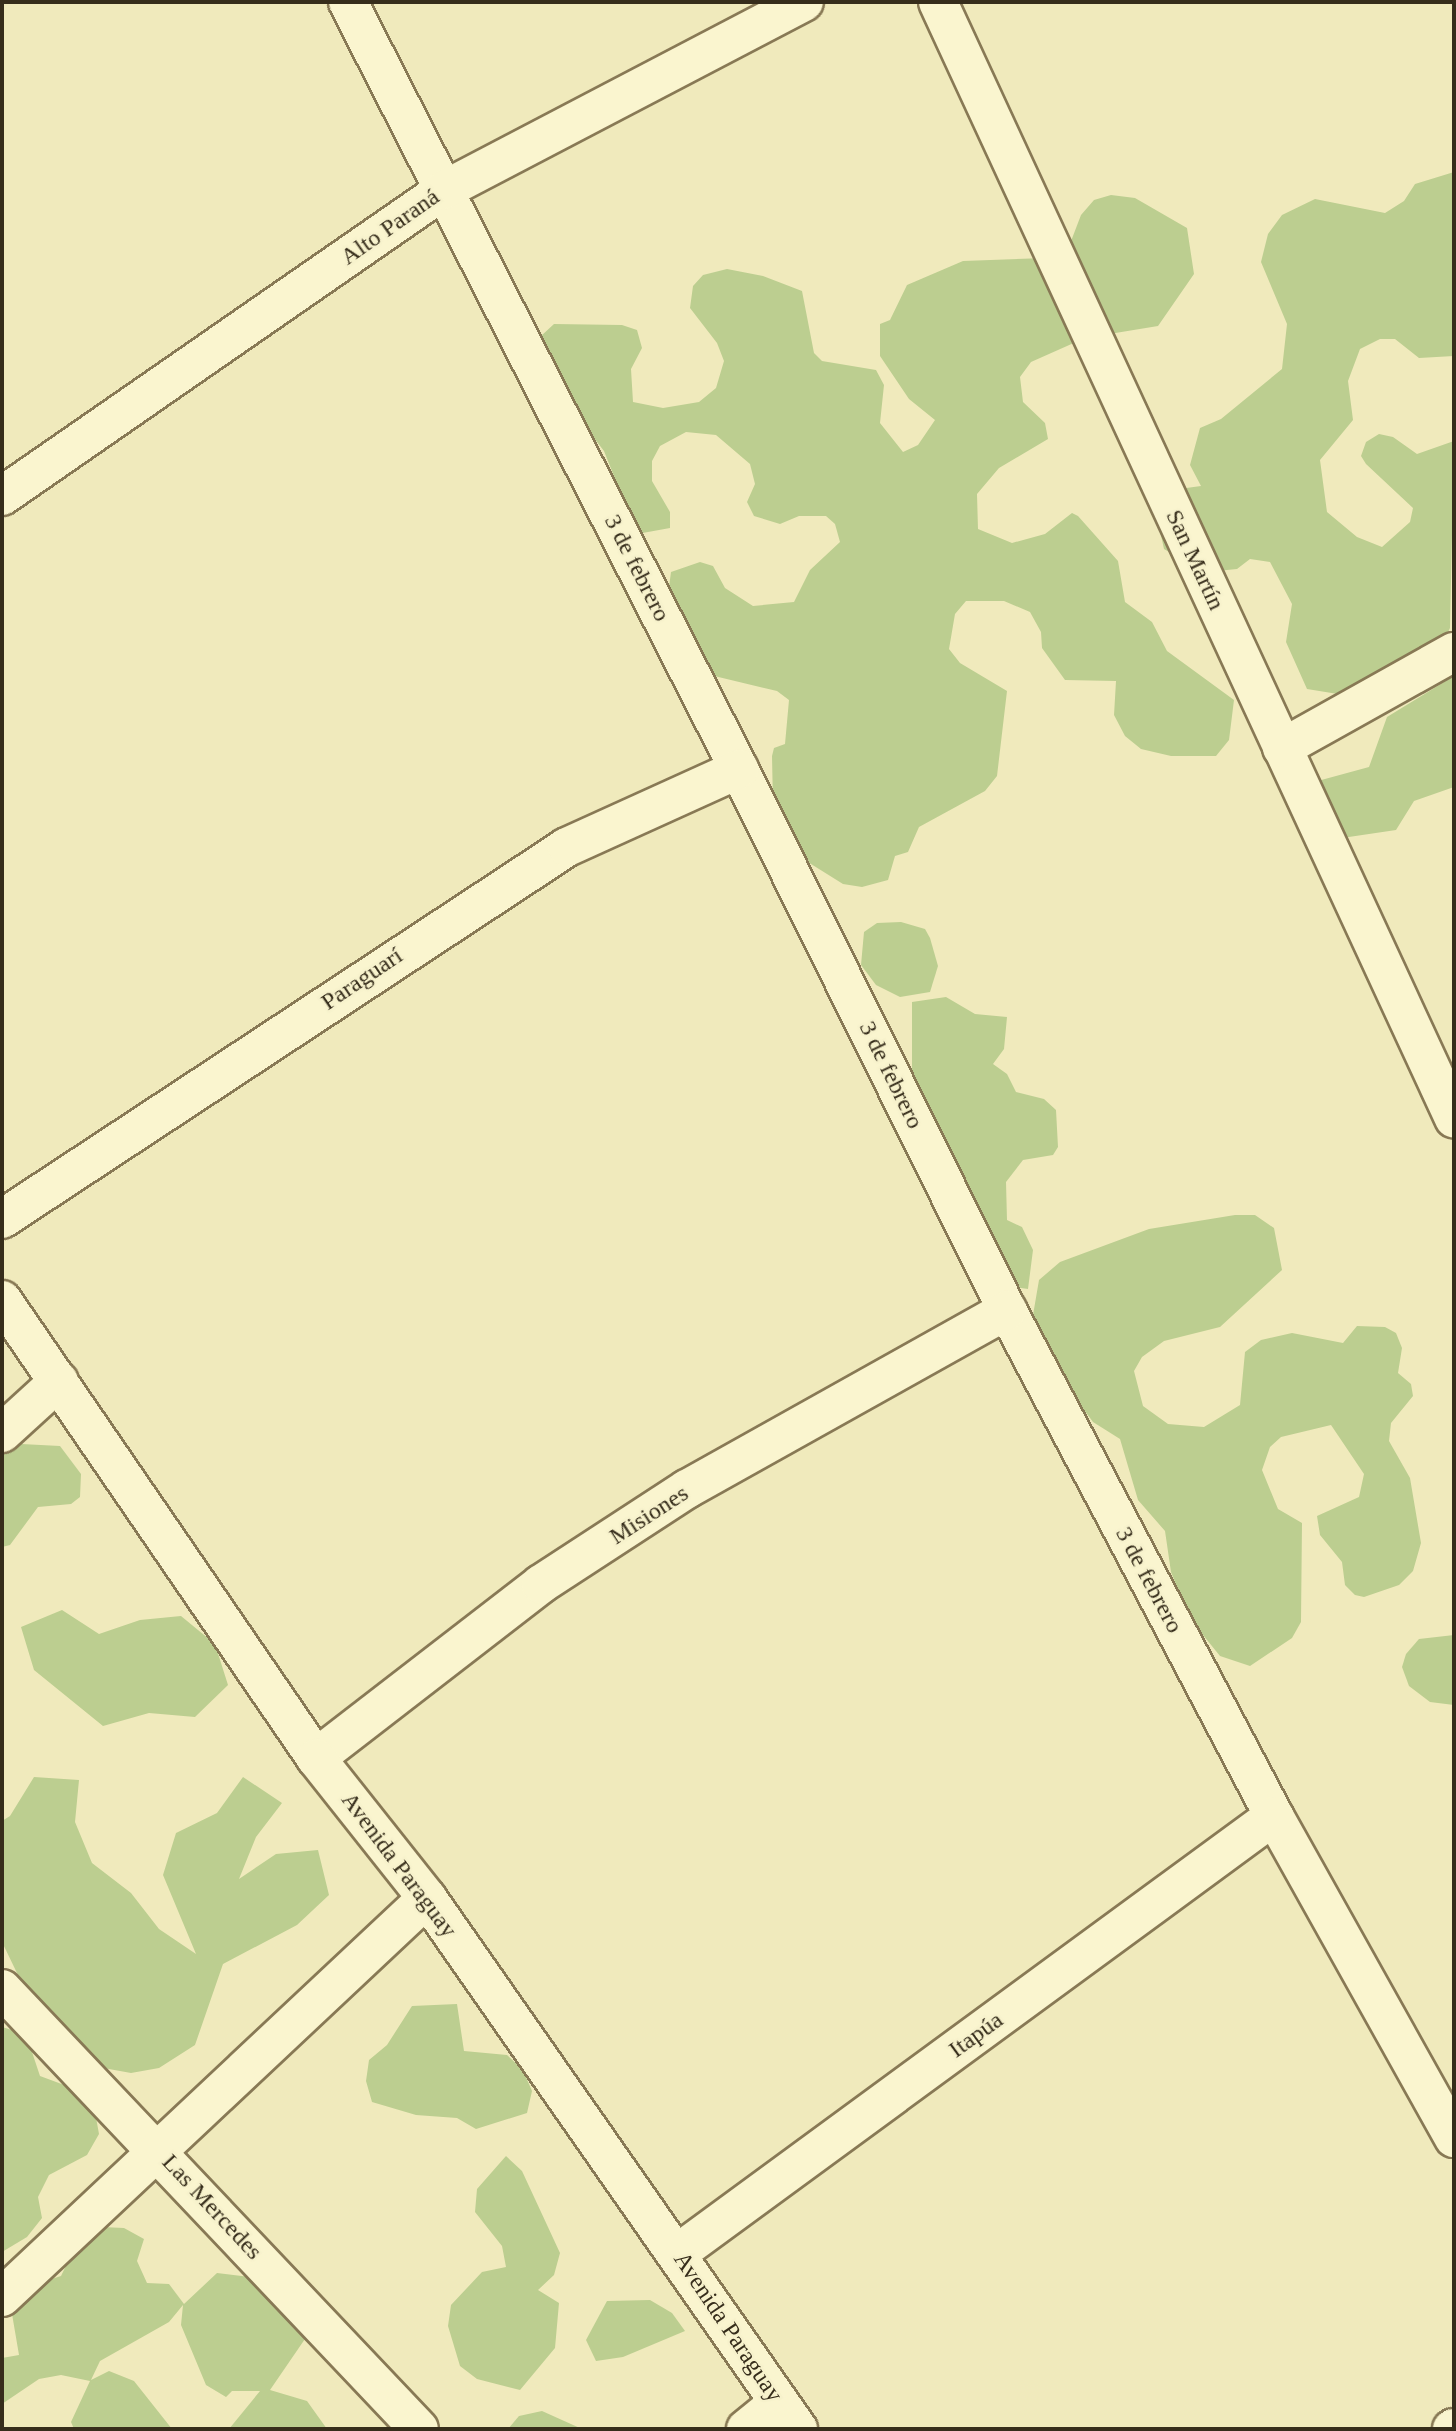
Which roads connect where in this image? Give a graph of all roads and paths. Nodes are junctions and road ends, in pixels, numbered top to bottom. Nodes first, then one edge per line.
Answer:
1 (348, 2) edge
2 (804, 2) edge
3 (938, 2) edge
4 (444, 190) junction
5 (2, 496) edge
6 (1454, 652) edge
7 (1282, 748) junction
8 (739, 769) junction
9 (1454, 1118) edge
10 (2, 1219) edge
11 (2, 1300) edge
12 (1007, 1310) junction
13 (59, 1381) junction
14 (2, 1433) edge
15 (316, 1758) junction
16 (1274, 1816) junction
17 (427, 1898) junction
18 (2, 1989) edge
19 (1454, 2138) edge
20 (158, 2150) junction
21 (678, 2253) junction
22 (2, 2297) edge
23 (788, 2416) edge
24 (419, 2429) edge
25 (747, 2429) edge

1 - 4 street, 3 de febrero
2 - 4 street, Alto Paraná
3 - 7 street, San Martín
4 - 5 street, Alto Paraná
4 - 8 street, 3 de febrero
6 - 7 street
7 - 9 street, San Martín
8 - 10 street, Paraguarí
8 - 12 street, 3 de febrero
11 - 13 street, Avenida Paraguay
12 - 15 street, Misiones
12 - 16 street, 3 de febrero
13 - 14 street
13 - 15 street, Avenida Paraguay
15 - 17 street, Avenida Paraguay
16 - 19 street, 3 de febrero
16 - 21 street, Itapúa
17 - 20 street
17 - 21 street, Avenida Paraguay
18 - 20 street, Las Mercedes
20 - 22 street
20 - 24 street, Las Mercedes
21 - 23 street, Avenida Paraguay
23 - 25 street

